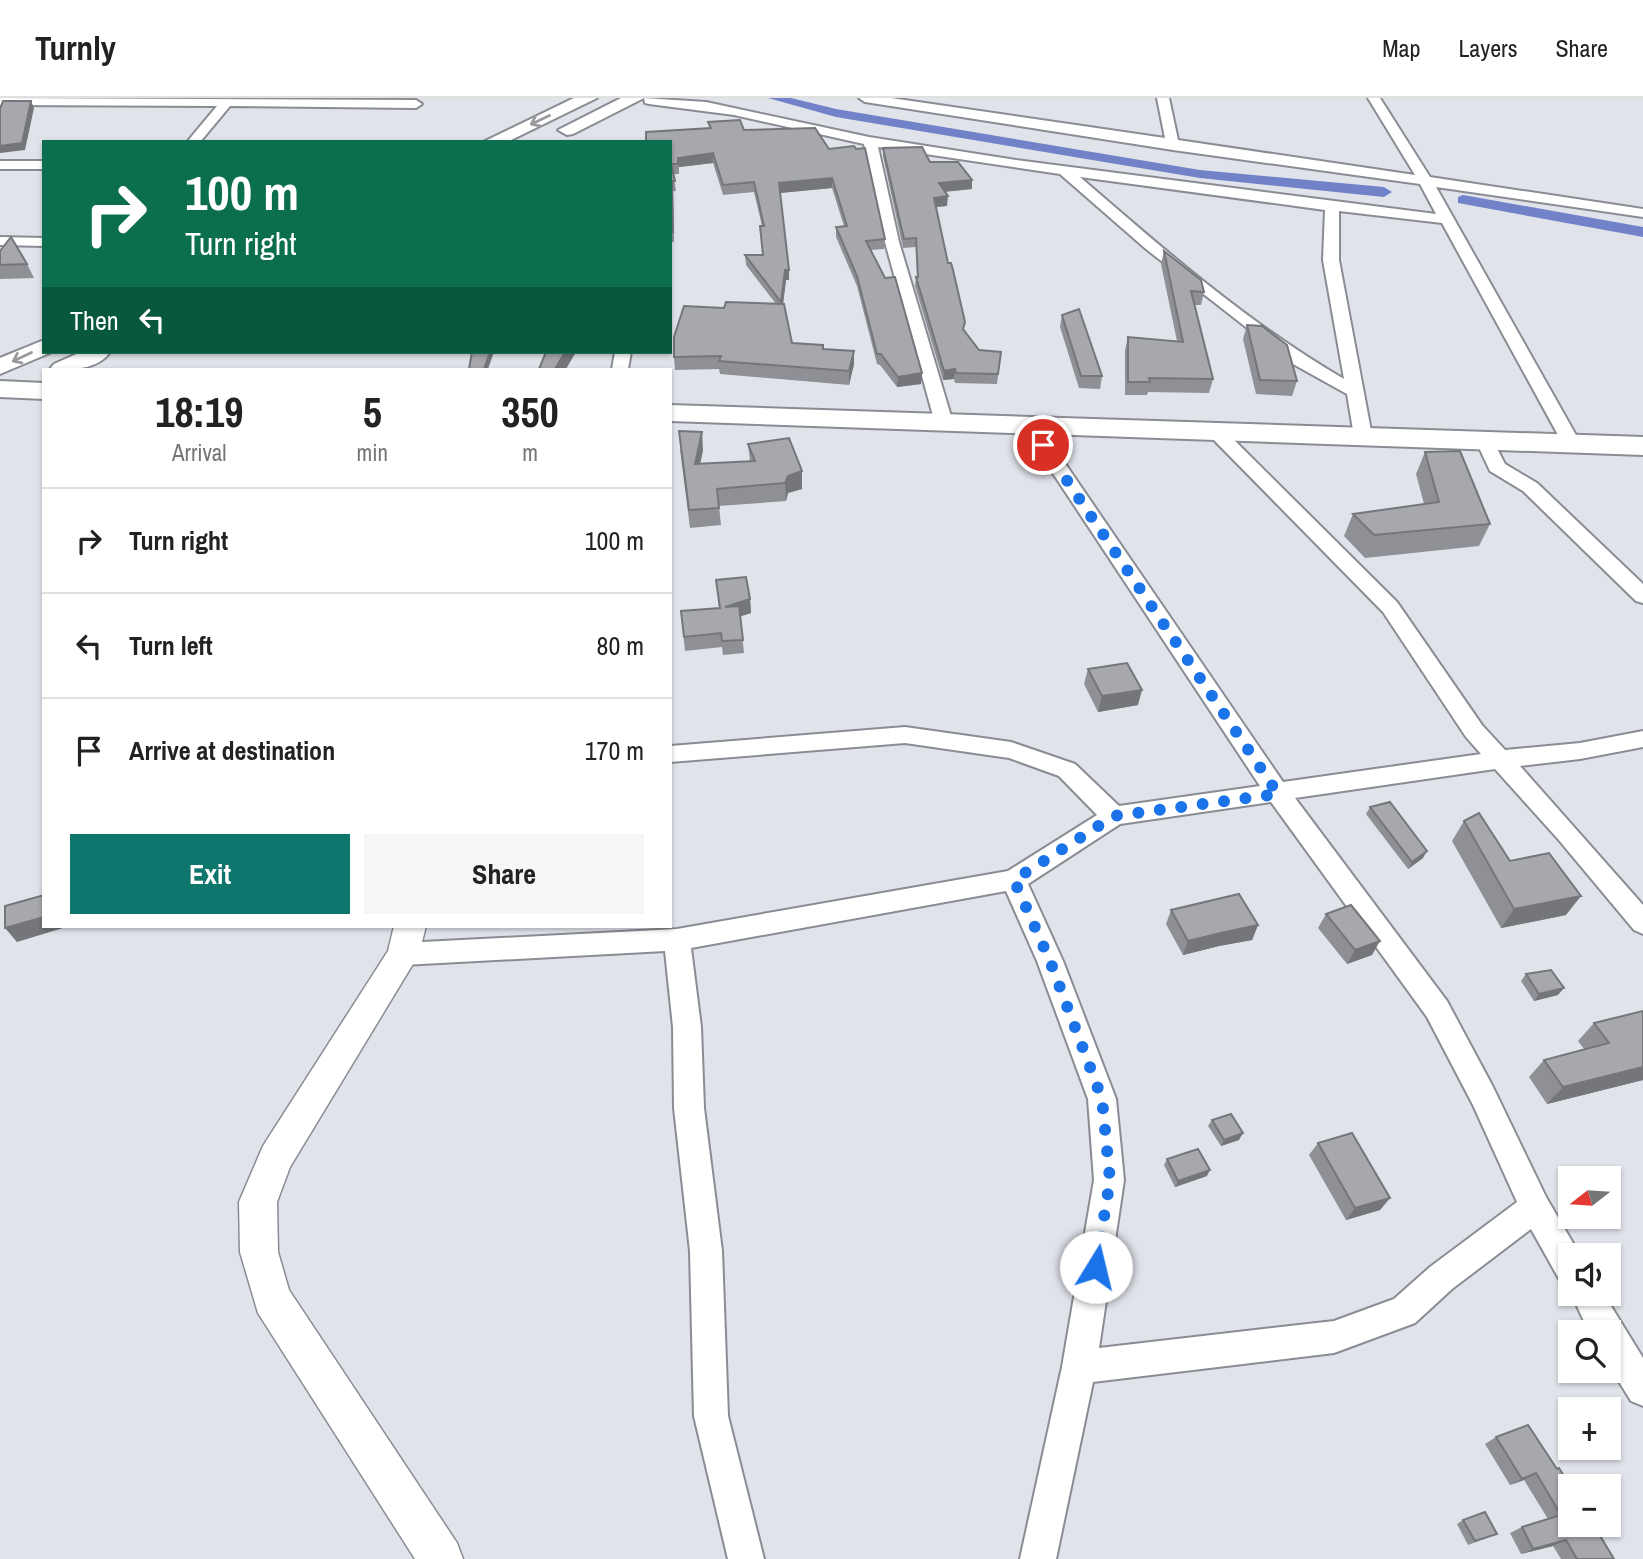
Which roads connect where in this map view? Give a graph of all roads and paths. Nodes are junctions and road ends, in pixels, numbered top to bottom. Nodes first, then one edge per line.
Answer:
1 (587, 98) edge
2 (737, 98) edge
3 (865, 98) edge
4 (968, 98) edge
5 (1163, 98) edge
6 (1374, 98) edge
7 (642, 99) edge
8 (229, 100) edge
9 (0, 101) edge
10 (416, 104) dead end
11 (724, 107) junction
12 (996, 117) junction
13 (554, 136) dead end
14 (195, 140) edge
15 (496, 140) edge
16 (870, 141) junction
17 (1173, 146) junction
18 (0, 165) edge
19 (42, 165) edge
20 (1062, 169) junction
21 (1425, 180) junction
22 (1332, 207) junction
23 (1643, 213) edge
24 (1446, 219) junction
25 (0, 241) edge
26 (42, 242) edge
27 (42, 348) edge
28 (95, 354) edge
29 (0, 367) edge
30 (64, 368) edge
31 (42, 379) edge
32 (21, 390) edge
33 (1355, 392) junction
34 (672, 413) edge
35 (944, 423) junction
36 (1030, 425) junction
37 (1214, 430) junction
38 (1363, 436) junction
39 (1485, 441) junction
40 (1572, 444) junction
41 (1643, 446) edge
42 (1643, 596) edge
43 (1643, 739) edge
44 (672, 754) edge
45 (1502, 759) junction
46 (1278, 794) junction
47 (1114, 816) junction
48 (1014, 880) junction
49 (1643, 923) edge
50 (407, 940) edge
51 (677, 940) junction
52 (1535, 1207) junction
53 (1558, 1247) edge
54 (1621, 1354) edge
55 (1079, 1367) junction
56 (1643, 1389) edge
57 (441, 1559) edge
58 (746, 1559) edge
59 (1038, 1559) edge

1 -> 15 main road
2 - 11 street
3 - 12 street
4 - 12 street
5 - 17 street
6 - 21 street
7 - 11 street
7 - 13 main road
8 - 9 street
8 - 10 street
8 - 14 street
11 - 16 street
12 - 17 street
16 - 20 street
16 - 35 street
17 - 21 street
18 - 19 street
20 - 22 street
20 - 33 street
21 - 23 street
21 - 24 street
22 - 24 street
22 - 33 street
24 - 40 street
25 - 26 street
27 -> 29 main road
28 - 30 main road
31 - 32 main road
33 - 38 street
34 - 35 highway
35 - 36 highway
36 - 37 highway
36 - 46 street
37 - 38 highway
37 - 45 street
38 - 39 highway
39 - 40 highway
39 - 42 street
40 - 41 highway
43 - 45 street
44 - 47 street
45 - 46 street
45 - 49 street
46 - 47 street
46 - 52 street
47 - 48 street
48 - 51 street
48 - 55 street
50 - 51 street
50 - 57 street
51 - 58 street
52 - 53 street
52 - 55 street
54 - 56 street
55 - 59 street

